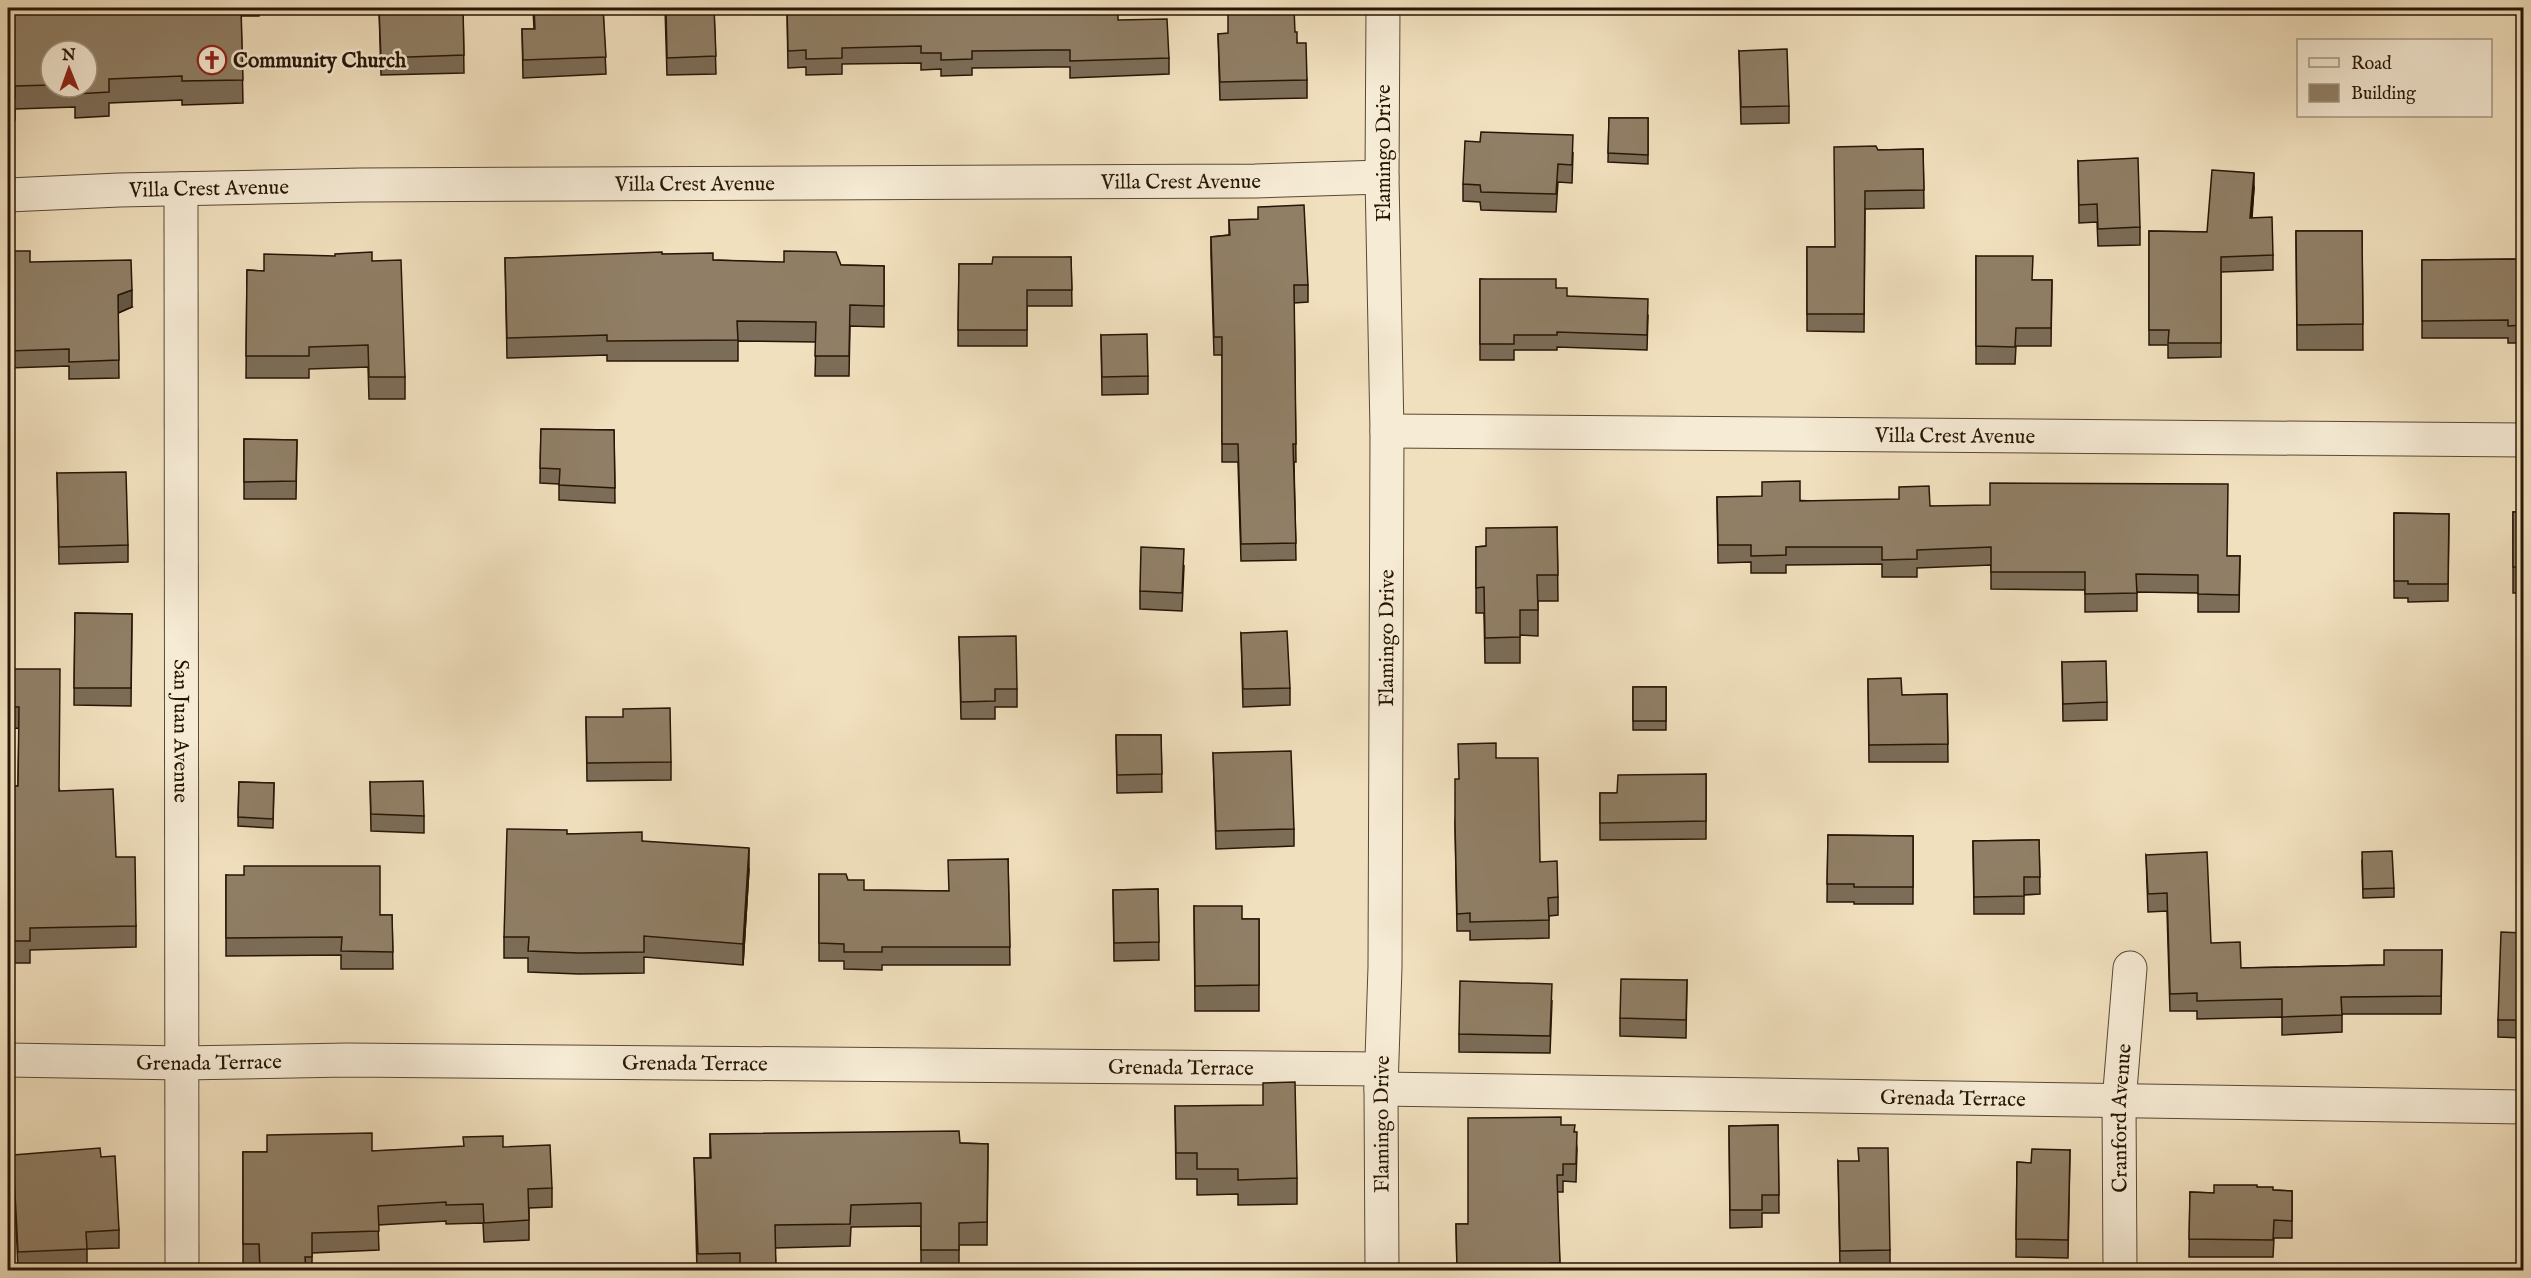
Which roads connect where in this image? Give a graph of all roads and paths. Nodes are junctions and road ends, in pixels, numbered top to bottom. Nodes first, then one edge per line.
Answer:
1 (1383, 8) edge
2 (1382, 177) junction
3 (181, 189) junction
4 (8, 195) edge
5 (1387, 431) junction
6 (2523, 440) edge
7 (2130, 968) dead end
8 (8, 1060) edge
9 (182, 1063) junction
10 (1381, 1079) junction
11 (2119, 1102) junction
12 (2523, 1107) edge
13 (182, 1270) edge
14 (1382, 1270) edge
15 (2120, 1270) edge

1 - 2 street, Flamingo Drive
2 - 3 street, Villa Crest Avenue
2 - 5 street, Flamingo Drive
3 - 4 street, Villa Crest Avenue
3 - 9 street, San Juan Avenue
5 - 6 street, Villa Crest Avenue
5 - 10 street, Flamingo Drive
7 - 11 street, Cranford Avenue
8 - 9 street, Grenada Terrace
9 - 10 street, Grenada Terrace
9 - 13 street, San Juan Avenue
10 - 11 street, Grenada Terrace
10 - 14 street, Flamingo Drive
11 - 12 street, Grenada Terrace
11 - 15 street, Cranford Avenue

